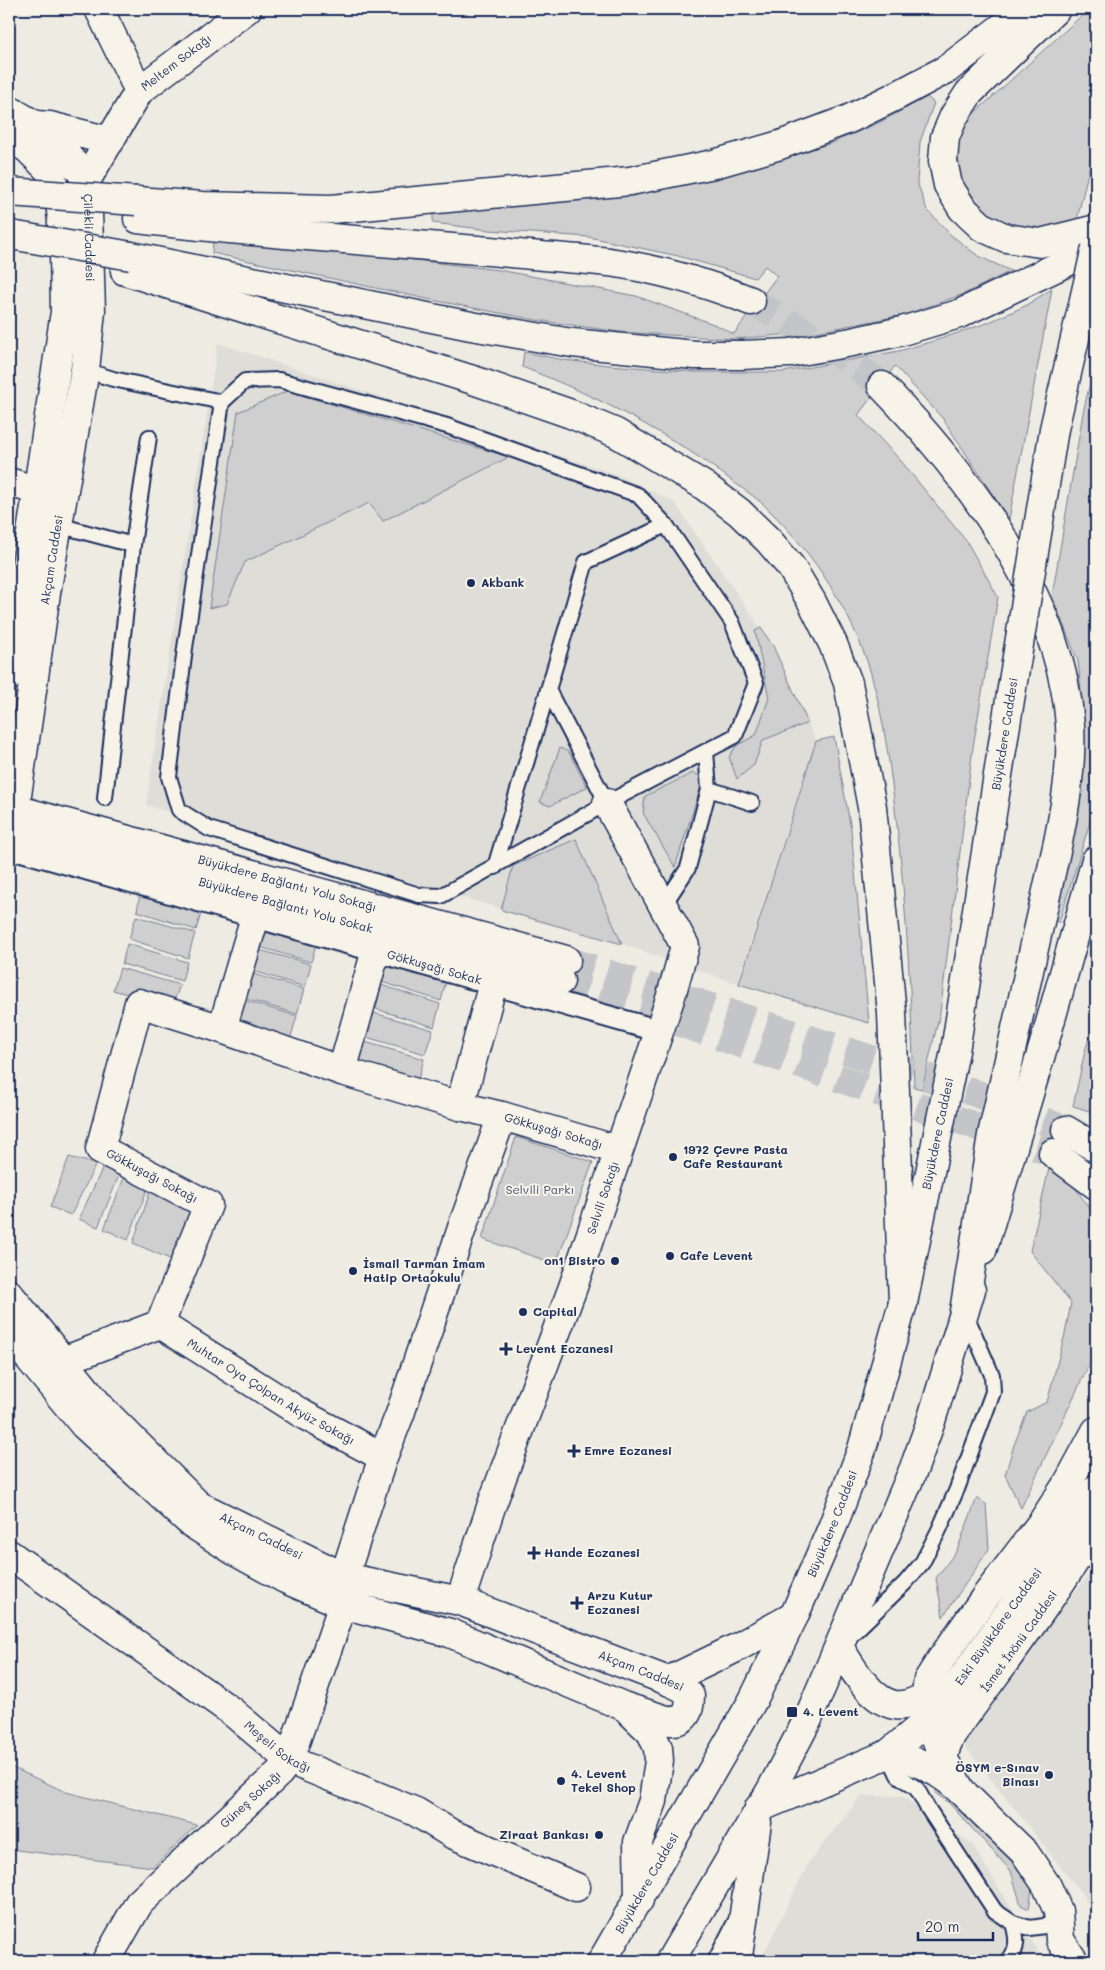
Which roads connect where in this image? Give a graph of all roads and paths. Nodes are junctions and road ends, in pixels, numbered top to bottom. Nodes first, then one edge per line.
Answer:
1 (99, 9) edge
2 (247, 9) edge
3 (1026, 9) edge
4 (1056, 9) edge
5 (139, 91) junction
6 (9, 110) edge
7 (35, 125) junction
8 (9, 137) edge
9 (110, 141) junction
10 (87, 179) junction
11 (9, 193) edge
12 (133, 209) junction
13 (1096, 229) edge
14 (10, 235) edge
15 (1096, 248) edge
16 (128, 264) junction
17 (751, 301) tunnel mouth
18 (78, 311) junction
19 (85, 370) junction
20 (882, 386) tunnel mouth
21 (222, 402) junction
22 (149, 437) dead end
23 (9, 482) edge
24 (38, 491) junction
25 (58, 525) junction
26 (666, 525) junction
27 (133, 545) junction
28 (9, 676) edge
29 (548, 690) junction
30 (706, 752) junction
31 (709, 789) junction
32 (105, 798) dead end
33 (607, 803) junction
34 (752, 803) dead end
35 (11, 830) edge
36 (1096, 860) edge
37 (494, 867) junction
38 (1088, 905) edge
39 (663, 906) junction
40 (255, 917) junction
41 (376, 950) junction
42 (563, 970) tunnel mouth
43 (494, 983) junction
44 (222, 1029) junction
45 (659, 1030) junction
46 (342, 1071) junction
47 (460, 1106) junction
48 (502, 1116) junction
49 (1096, 1133) edge
50 (1060, 1142) junction
51 (1096, 1148) edge
52 (618, 1150) junction
53 (1096, 1185) edge
54 (9, 1294) edge
55 (903, 1303) junction
56 (964, 1312) junction
57 (160, 1324) junction
58 (9, 1334) edge
59 (63, 1361) junction
60 (1096, 1431) edge
61 (383, 1457) junction
62 (1096, 1489) edge
63 (1096, 1527) edge
64 (9, 1554) edge
65 (1089, 1557) edge
66 (344, 1577) junction
67 (460, 1601) junction
68 (342, 1604) junction
69 (794, 1616) junction
70 (450, 1633) junction
71 (838, 1647) junction
72 (668, 1681) junction
73 (623, 1706) junction
74 (927, 1708) junction
75 (888, 1754) junction
76 (943, 1758) junction
77 (289, 1760) junction
78 (961, 1791) junction
79 (759, 1808) junction
80 (576, 1888) dead end
81 (639, 1900) junction
82 (744, 1905) junction
83 (1013, 1923) junction
84 (1063, 1947) edge
85 (106, 1961) edge
86 (602, 1961) edge
87 (670, 1961) edge
88 (715, 1961) edge
89 (736, 1961) edge
90 (1008, 1961) edge

1 - 5 main road
2 - 5 main road, Meltem Sokağı
3 - 12 main road
4 - 13 main road
5 - 9 main road, Meltem Sokağı
6 - 7 main road, Çilekli Caddesi
7 - 9 main road
7 - 10 main road, Çilekli Caddesi
8 - 18 main road, Çilekli Caddesi
9 - 10 main road, Meltem Sokağı
10 - 18 main road, Çilekli Caddesi
11 - 12 main road, bridge
12 - 17 main road
14 - 16 main road, bridge
15 - 16 main road
15 - 55 main road, Büyükdere Caddesi, bridge
16 - 55 main road
18 - 19 main road, Akçam Caddesi
18 - 24 main road, Akçam Caddesi
19 - 21 lane
19 - 25 main road, Akçam Caddesi
20 - 56 main road
21 - 26 lane
21 - 37 lane
22 - 27 lane
23 - 24 main road
24 - 28 main road, Akçam Caddesi
25 - 27 lane
25 - 35 main road, Akçam Caddesi
26 - 29 lane
26 - 30 lane
27 - 32 lane
29 - 33 lane
29 - 37 lane
30 - 31 lane
30 - 33 lane
31 - 34 lane
31 - 39 lane
33 - 37 lane
33 - 39 main road, Selvili Sokağı
35 - 40 street
35 - 42 main road, Büyükdere Bağlantı Yolu Sokak
36 - 38 main road
38 - 56 main road
39 - 45 main road, Selvili Sokağı
40 - 41 street
40 - 44 main road
41 - 43 street, Gökkuşağı Sokak
41 - 46 main road
43 - 45 street, Gökkuşağı Sokak
43 - 47 main road
44 - 46 main road, Gökkuşağı Sokağı
44 - 57 main road, Gökkuşağı Sokağı
45 - 52 main road, Selvili Sokağı
46 - 47 main road, Gökkuşağı Sokağı
47 - 48 main road, Gökkuşağı Sokağı
48 - 52 main road, Gökkuşağı Sokağı
48 - 61 main road
49 - 50 main road
50 - 51 main road
50 - 53 main road
52 - 67 main road, Selvili Sokağı
54 - 59 main road, Akçam Caddesi
55 - 69 main road, Büyükdere Caddesi
56 - 71 main road
56 - 71 lane
57 - 59 main road
57 - 61 main road, Muhtar Oya Çolpan Akyüz Sokağı
58 - 68 main road, Akçam Caddesi
59 - 66 main road, Akçam Caddesi
60 - 74 main road
61 - 66 main road
62 - 74 main road, Eski Büyükdere Caddesi
63 - 65 main road, İsmet İnönü Caddesi
64 - 77 main road, Meşeli Sokağı
65 - 76 main road, İsmet İnönü Caddesi
66 - 67 main road, Akçam Caddesi
66 - 68 main road, Güneş Sokağı
67 - 70 main road, Selvili Sokağı
67 - 72 main road, Akçam Caddesi
68 - 70 main road, Akçam Caddesi
68 - 77 main road, Güneş Sokağı
69 - 72 main road
69 - 81 main road, Büyükdere Caddesi
70 - 73 main road, Akçam Caddesi
71 - 74 main road
71 - 79 main road
72 - 73 main road, Akçam Caddesi
73 - 81 main road
74 - 75 main road, Eski Büyükdere Caddesi
74 - 76 main road
75 - 78 main road
75 - 79 main road, Eski Büyükdere Caddesi
75 - 83 lane
76 - 78 main road
77 - 80 main road, Meşeli Sokağı
77 - 85 main road, Güneş Sokağı
78 - 84 main road
79 - 82 main road
79 - 87 main road
81 - 86 main road, Büyükdere Caddesi
82 - 88 lane
82 - 89 main road
83 - 84 lane
83 - 90 lane

